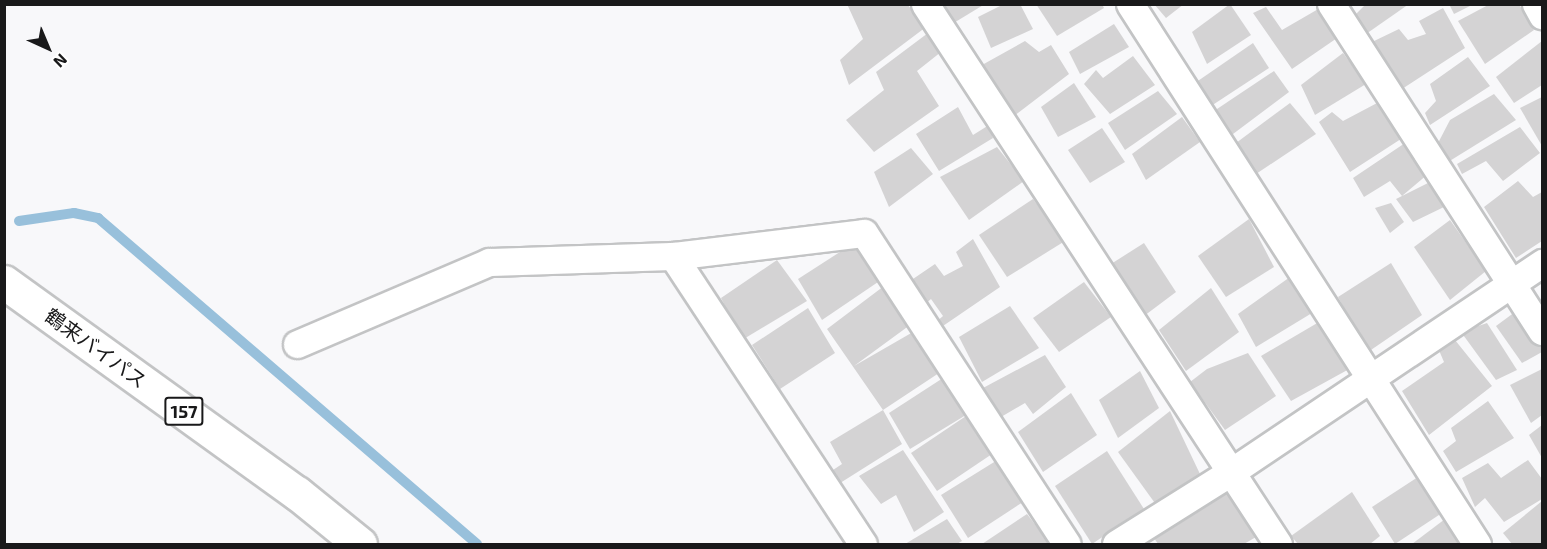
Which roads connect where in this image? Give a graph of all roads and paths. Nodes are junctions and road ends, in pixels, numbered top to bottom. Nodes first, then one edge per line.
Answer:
1 (925, 4) edge
2 (1130, 4) edge
3 (1331, 4) edge
4 (1536, 4) edge
5 (1542, 15) edge
6 (673, 256) junction
7 (1542, 263) edge
8 (4, 282) edge
9 (1512, 283) junction
10 (1542, 331) edge
11 (297, 344) dead end
12 (1369, 380) junction
13 (1231, 472) junction
14 (360, 544) edge
15 (863, 544) edge
16 (1067, 544) edge
17 (1116, 544) edge
18 (1278, 544) edge
19 (1477, 544) edge

1 - 13 street
2 - 12 street
3 - 9 street
4 - 5 street
6 - 11 street
6 - 15 street
6 - 16 street
7 - 9 street
8 - 14 highway, 鶴来バイパス / 157
9 - 10 street
9 - 12 street
12 - 13 street
12 - 19 street
13 - 17 street
13 - 18 street

